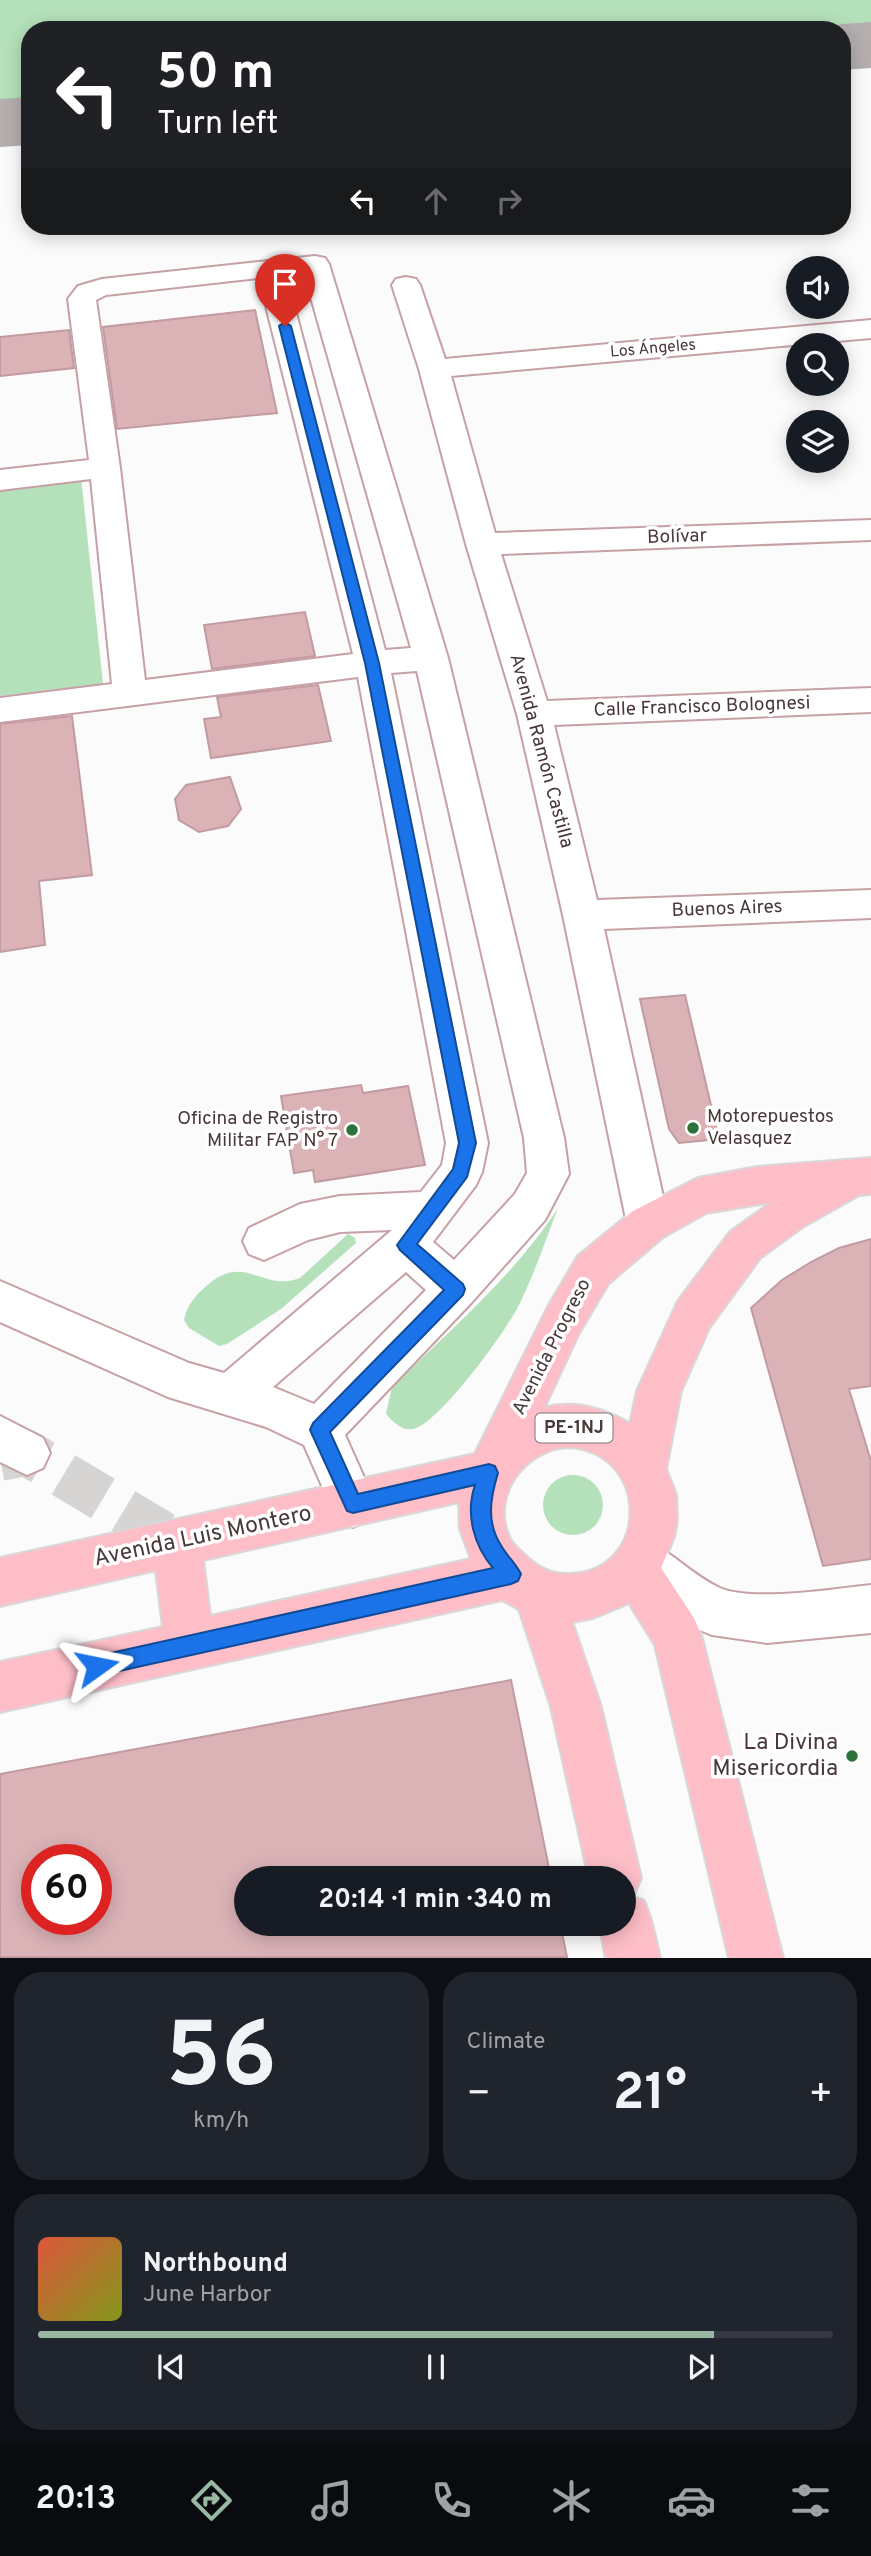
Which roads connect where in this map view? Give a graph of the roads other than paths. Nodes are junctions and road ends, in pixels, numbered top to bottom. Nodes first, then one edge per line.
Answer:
1 (270, 268) junction
2 (406, 285) dead end
3 (871, 329) edge
4 (434, 369) junction
5 (105, 468) junction
6 (0, 480) edge
7 (871, 530) edge
8 (482, 544) junction
9 (430, 659) junction
10 (372, 663) junction
11 (130, 694) junction
12 (871, 701) edge
13 (0, 710) edge
14 (534, 714) junction
15 (871, 904) edge
16 (582, 915) junction
17 (866, 1176) edge
18 (433, 1210) junction
19 (648, 1224) junction
20 (264, 1241) dead end
21 (406, 1245) junction
22 (456, 1289) junction
23 (0, 1301) edge
24 (232, 1394) junction
25 (320, 1430) junction
26 (491, 1467) junction
27 (643, 1470) junction
28 (353, 1504) junction
29 (177, 1543) junction
30 (638, 1566) junction
31 (0, 1582) edge
32 (524, 1582) junction
33 (871, 1609) edge
34 (189, 1645) junction
35 (0, 1687) edge
36 (612, 1866) edge
37 (628, 1936) edge
38 (633, 1958) edge
39 (756, 1958) edge

1 - 5 street
1 - 9 street
1 - 10 street
2 - 4 street, Avenida Ramón Castilla
3 - 4 street, Los Ángeles
4 - 8 street, Avenida Ramón Castilla
5 - 6 street
5 - 11 street
7 - 8 street, Bolívar
8 - 14 street, Avenida Ramón Castilla
9 - 10 street
9 - 22 street
10 - 11 street
10 - 18 street
11 - 13 street
12 - 14 street, Calle Francisco Bolognesi
14 - 16 street, Avenida Ramón Castilla
15 - 16 street, Buenos Aires
16 - 19 street, Avenida Ramón Castilla
17 - 19 main road, Avenida Progreso / PE-1NJ
17 - 27 main road, Avenida Progreso / PE-1NJ
18 - 20 street
18 - 21 street
19 - 26 main road, Avenida Progreso / PE-1NJ
21 - 22 street
21 - 24 street
22 - 25 street
23 - 24 street
24 - 25 street
25 - 28 street
26 - 27 main road, PE-1NJ
26 - 28 main road, Avenida Luis Montero / PE-1NJ
26 - 32 main road, PE-1NJ
27 - 30 main road, PE-1NJ
28 - 29 main road, Avenida Luis Montero / PE-1NJ
29 - 31 main road, Avenida Luis Montero / PE-1NJ
29 - 34 main road
30 - 32 main road
30 - 33 street
30 - 39 main road
32 - 34 main road
32 - 36 main road
34 - 35 main road
37 - 38 main road

